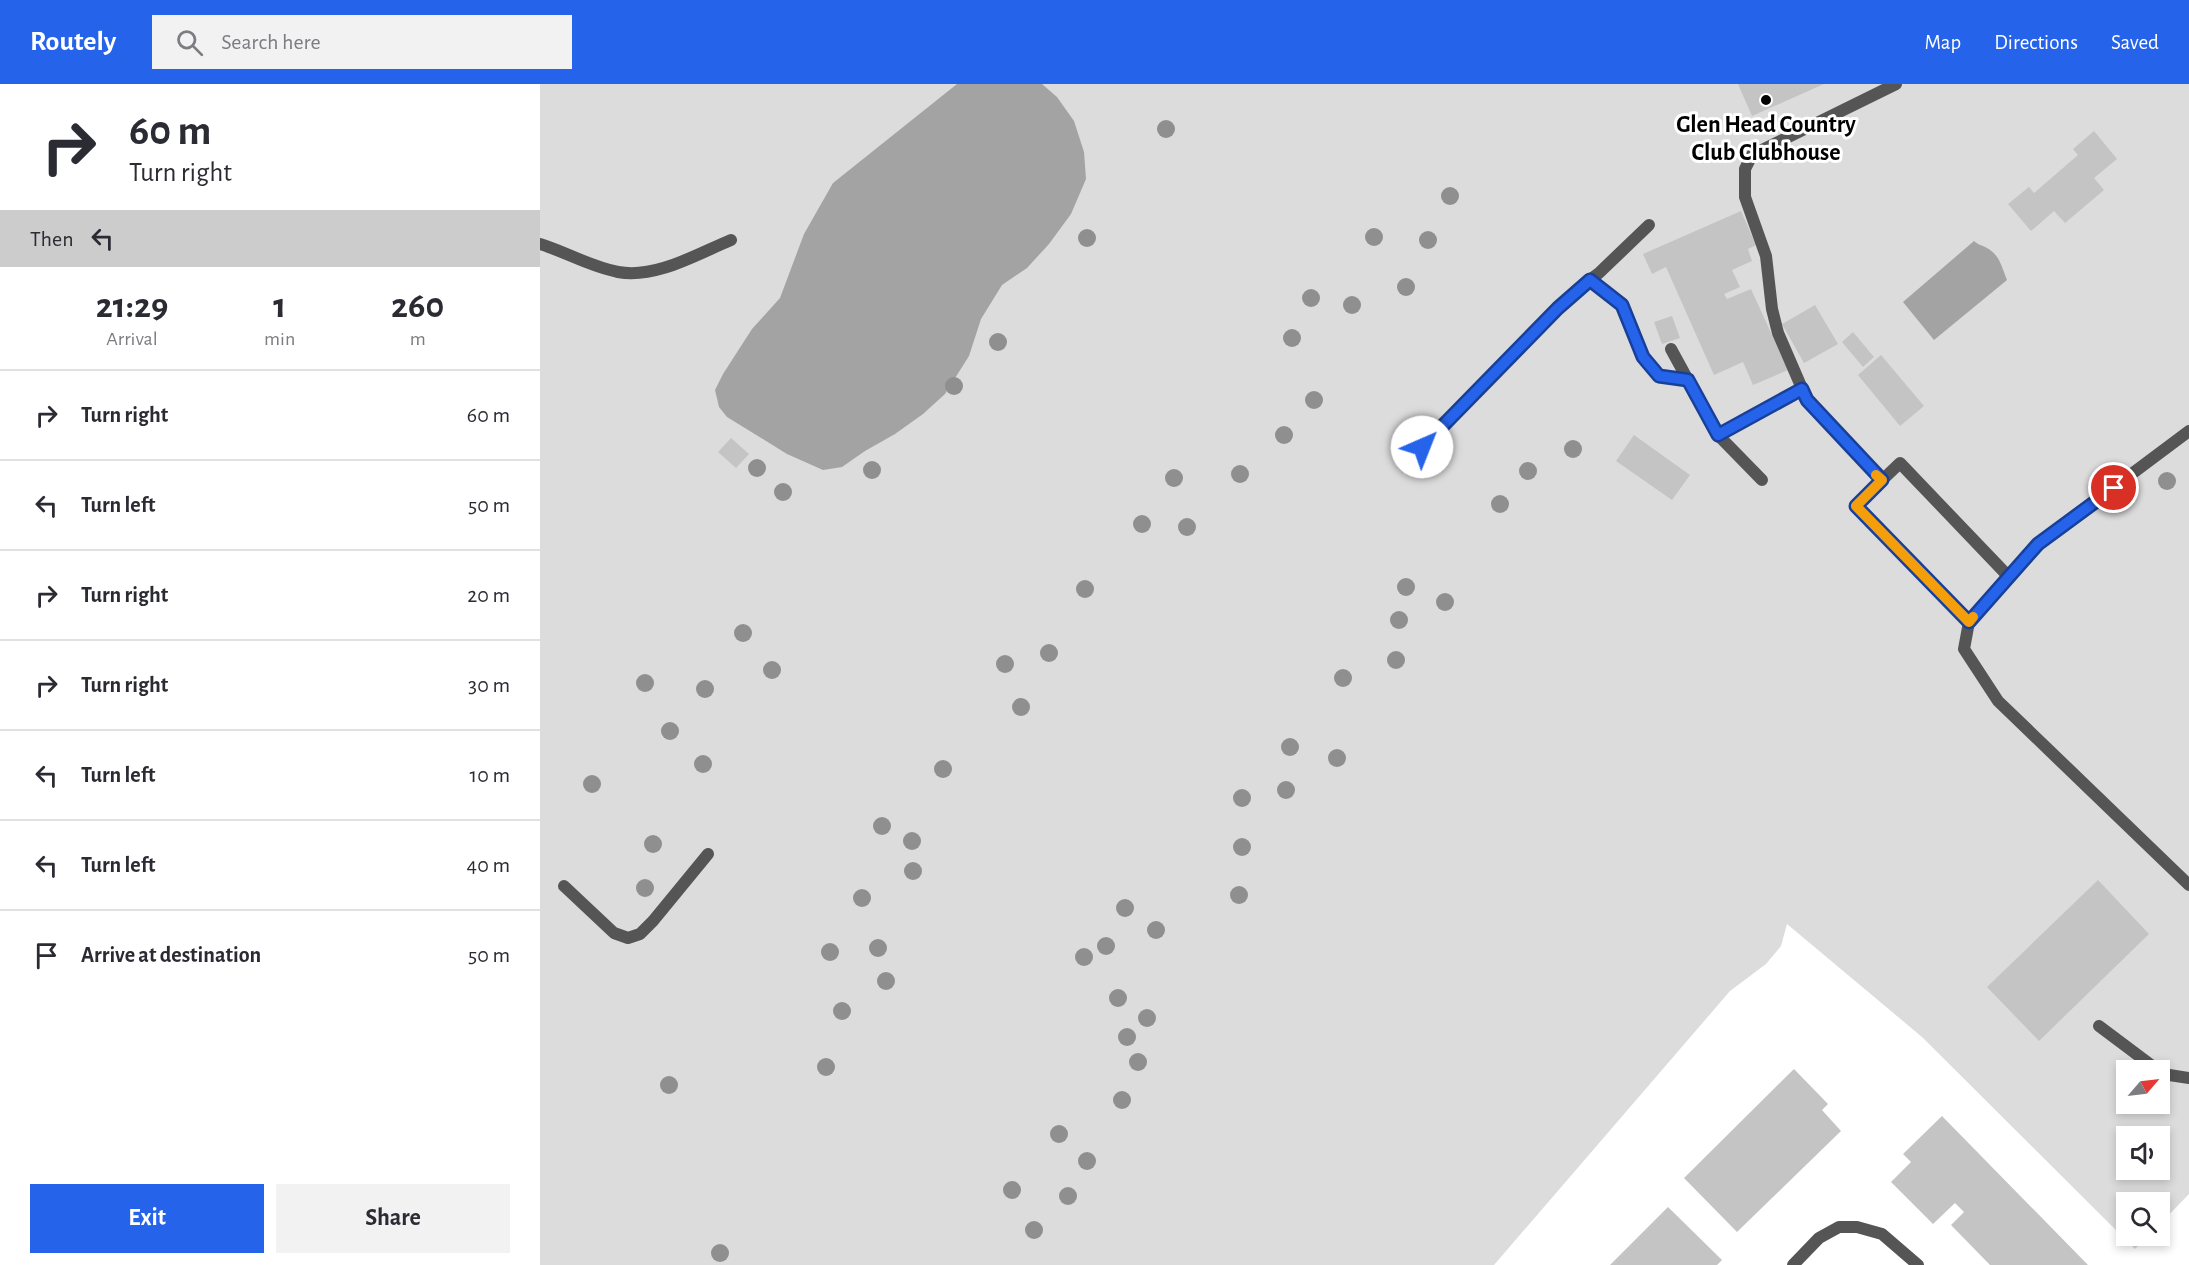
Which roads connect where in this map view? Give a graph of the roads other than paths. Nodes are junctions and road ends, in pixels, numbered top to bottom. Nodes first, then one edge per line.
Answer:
1 (1896, 84) edge
2 (1649, 225) dead end
3 (731, 240) dead end
4 (540, 244) edge
5 (1590, 280) junction
6 (1671, 349) dead end
7 (1688, 380) junction
8 (1802, 389) junction
9 (2189, 431) edge
10 (1718, 435) junction
11 (1422, 447) dead end
12 (1762, 480) dead end
13 (1882, 480) junction
14 (2009, 577) junction
15 (1969, 622) junction
16 (708, 854) dead end
17 (2189, 885) edge
18 (564, 886) dead end
19 (2099, 1026) dead end
20 (2145, 1060) edge
21 (2170, 1075) edge
22 (2189, 1078) edge
23 (1793, 1265) edge
24 (1918, 1265) edge

1 - 8 street
2 - 5 street
3 - 4 street
5 - 7 street
5 - 11 street
6 - 7 street
7 - 10 street
8 - 10 street
8 - 13 street
9 - 14 street
10 - 12 street
13 - 14 street
13 - 15 street
14 - 15 street
15 - 17 street
16 - 18 street
19 - 20 street
21 - 22 street
23 - 24 street

